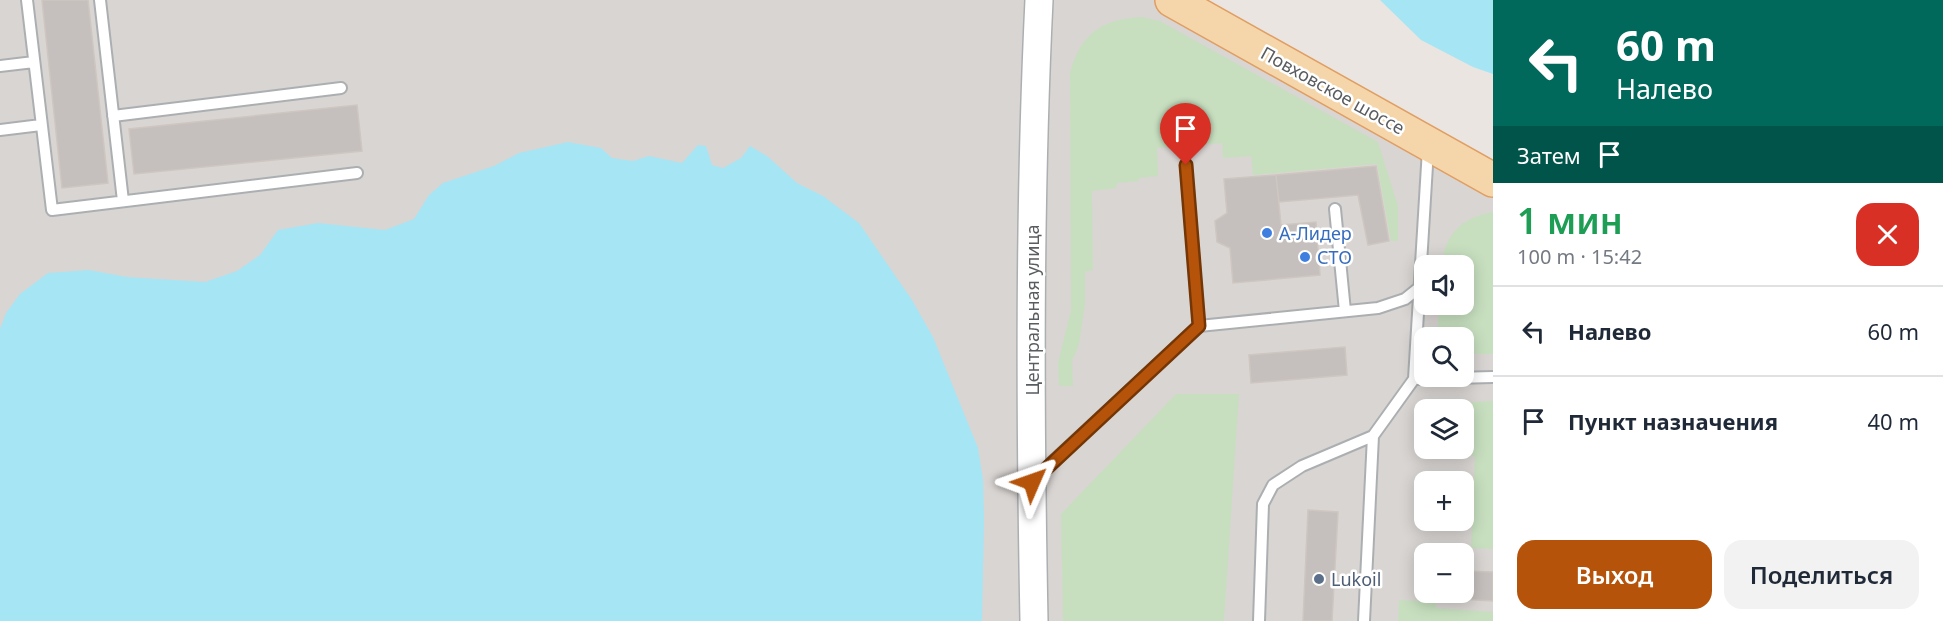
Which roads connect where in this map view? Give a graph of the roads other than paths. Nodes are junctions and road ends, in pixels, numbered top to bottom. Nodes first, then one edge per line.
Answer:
1 (27, 0) edge
2 (100, 0) edge
3 (1039, 0) edge
4 (1172, 0) edge
5 (34, 62) junction
6 (0, 66) edge
7 (341, 88) dead end
8 (113, 116) junction
9 (41, 125) junction
10 (0, 130) edge
11 (1429, 143) junction
12 (1186, 165) dead end
13 (357, 173) dead end
14 (1493, 180) edge
15 (123, 201) junction
16 (1335, 209) dead end
17 (1422, 255) edge
18 (1414, 291) edge
19 (1345, 311) junction
20 (1199, 326) junction
21 (1474, 377) edge
22 (1493, 377) edge
23 (1414, 379) edge
24 (1372, 436) junction
25 (1032, 482) junction
26 (1034, 621) edge
27 (1259, 621) edge
28 (1365, 621) edge

1 - 5 lane
2 - 8 lane
3 - 25 street, Центральная улица
4 - 11 main road, Повховское шоссе
5 - 6 lane
5 - 9 lane
7 - 8 lane
8 - 15 lane
9 - 10 lane
9 - 15 lane
11 - 14 main road, Повховское шоссе
11 - 17 lane
12 - 20 lane
13 - 15 lane
16 - 19 lane
18 - 19 lane
19 - 20 lane
20 - 25 lane
21 - 22 lane
23 - 24 lane
24 - 27 lane
24 - 28 lane
25 - 26 street, Центральная улица

